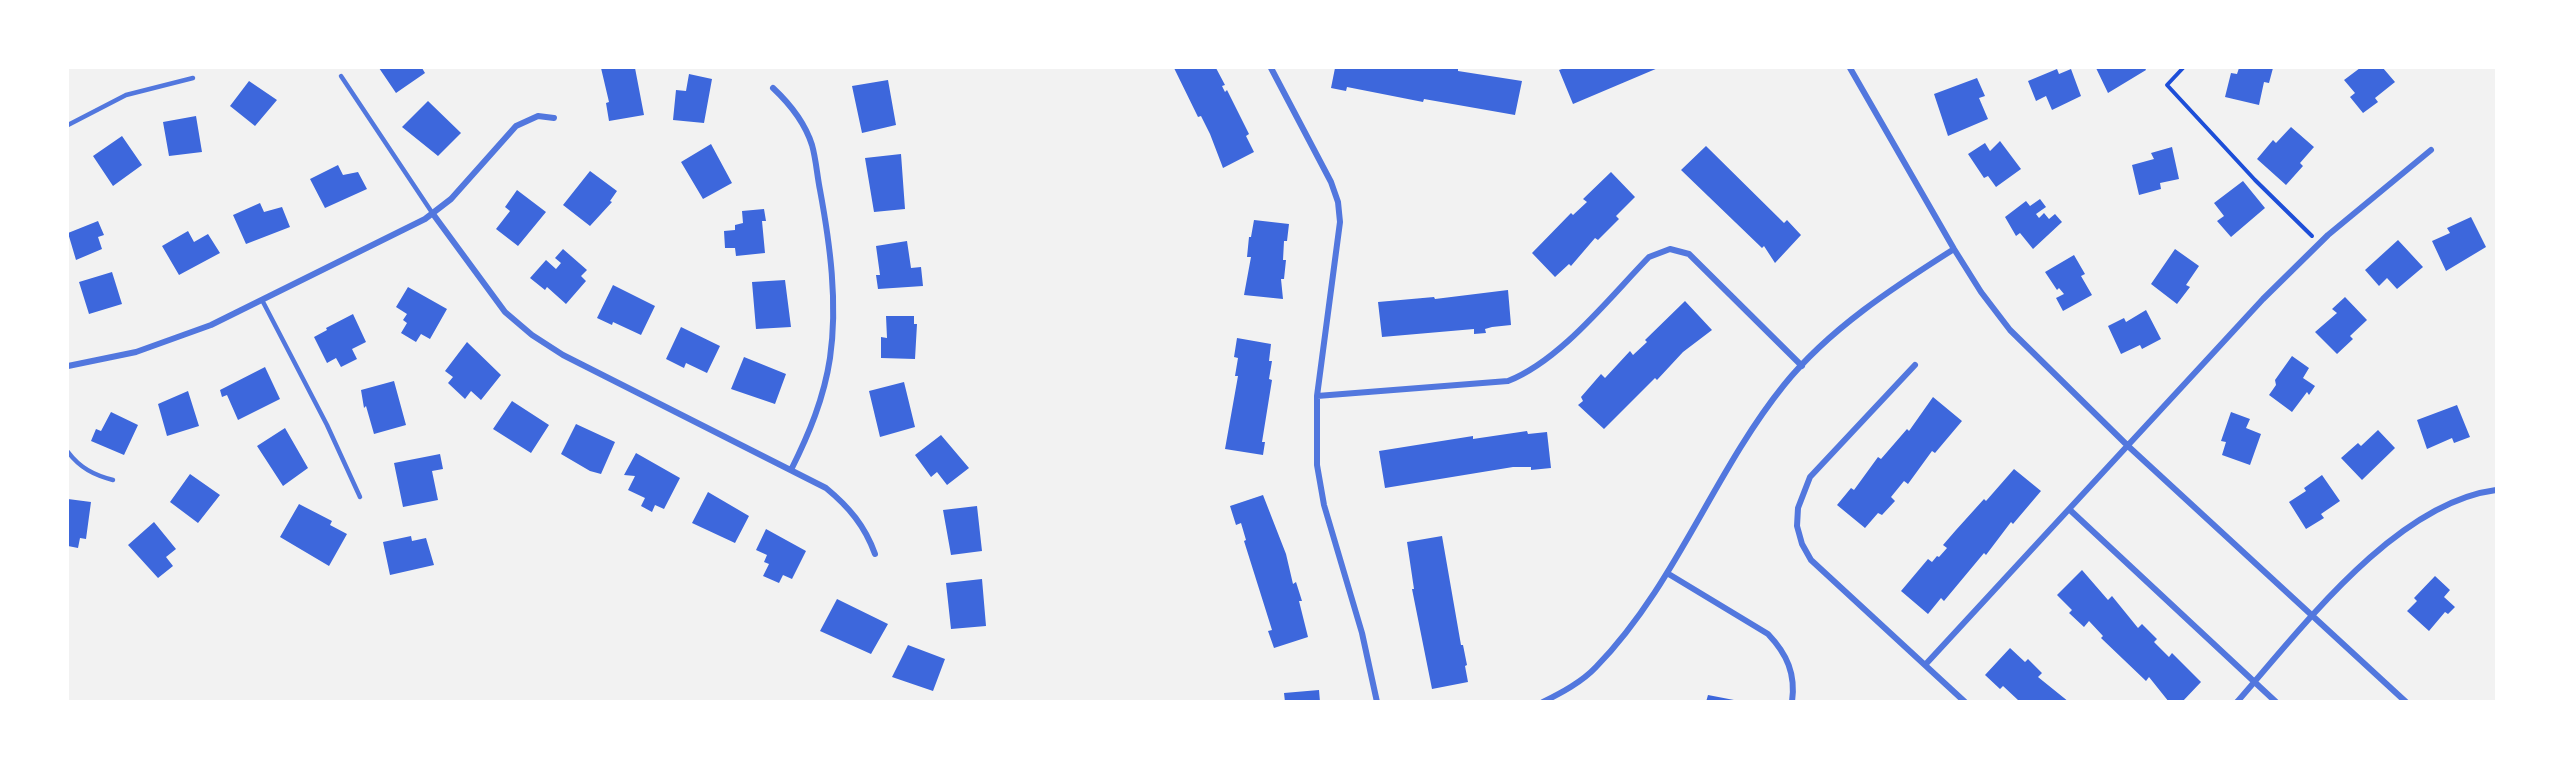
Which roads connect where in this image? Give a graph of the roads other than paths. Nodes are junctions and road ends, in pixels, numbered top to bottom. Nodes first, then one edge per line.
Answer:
1 (1271, 68) edge
2 (1850, 68) edge
3 (341, 76) dead end
4 (193, 78) dead end
5 (773, 88) dead end
6 (554, 118) dead end
7 (68, 125) edge
8 (2431, 150) dead end
9 (433, 214) junction
10 (1954, 249) junction
11 (262, 300) junction
12 (1915, 364) dead end
13 (68, 366) edge
14 (1802, 366) junction
15 (1317, 396) junction
16 (2128, 446) junction
17 (68, 452) edge
18 (791, 470) junction
19 (113, 480) dead end
20 (2496, 490) edge
21 (360, 497) dead end
22 (2070, 510) junction
23 (875, 554) dead end
24 (1667, 573) junction
25 (2313, 616) junction
26 (1925, 665) junction
27 (2256, 680) junction
28 (1377, 702) edge
29 (1543, 702) edge
30 (1791, 702) edge
31 (1965, 702) edge
32 (2237, 702) edge
33 (2276, 702) edge
34 (2406, 702) edge

1 - 15 street
2 - 10 street
3 - 9 lane
4 - 7 lane
5 - 18 street
6 - 9 street
8 - 16 street
9 - 11 street
9 - 18 street
10 - 14 street
10 - 16 street
11 - 13 street
11 - 21 lane
12 - 26 street
14 - 15 street
14 - 24 street
15 - 28 street
16 - 22 street
16 - 25 street
17 - 19 lane
18 - 23 street
20 - 25 street
22 - 26 street
22 - 27 street
24 - 29 street
24 - 30 street
25 - 27 street
25 - 34 street
26 - 31 street
27 - 32 street
27 - 33 street

